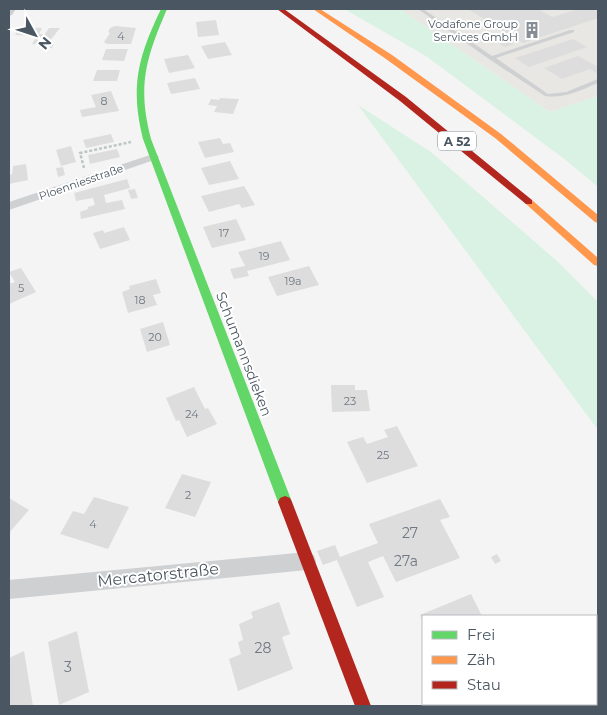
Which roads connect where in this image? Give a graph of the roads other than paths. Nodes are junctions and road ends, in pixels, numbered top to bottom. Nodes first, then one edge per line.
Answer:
1 (12, 9) edge
2 (164, 9) edge
3 (280, 9) edge
4 (316, 9) edge
5 (420, 9) edge
6 (9, 13) edge
7 (572, 31) dead end
8 (491, 58) junction
9 (598, 82) edge
10 (153, 157) junction
11 (9, 206) edge
12 (598, 220) edge
13 (598, 263) edge
14 (307, 561) junction
15 (9, 590) edge
16 (363, 706) edge

1 - 6 street
2 - 10 main road, Schumannsdieken
3 - 13 main road, A 52
4 - 12 main road, A 52
5 - 8 lane
7 - 8 lane
8 - 9 lane
10 - 11 street, Ploenniesstraße
10 - 14 main road, Schumannsdieken
14 - 15 street, Mercatorstraße
14 - 16 main road, Schumannsdieken

